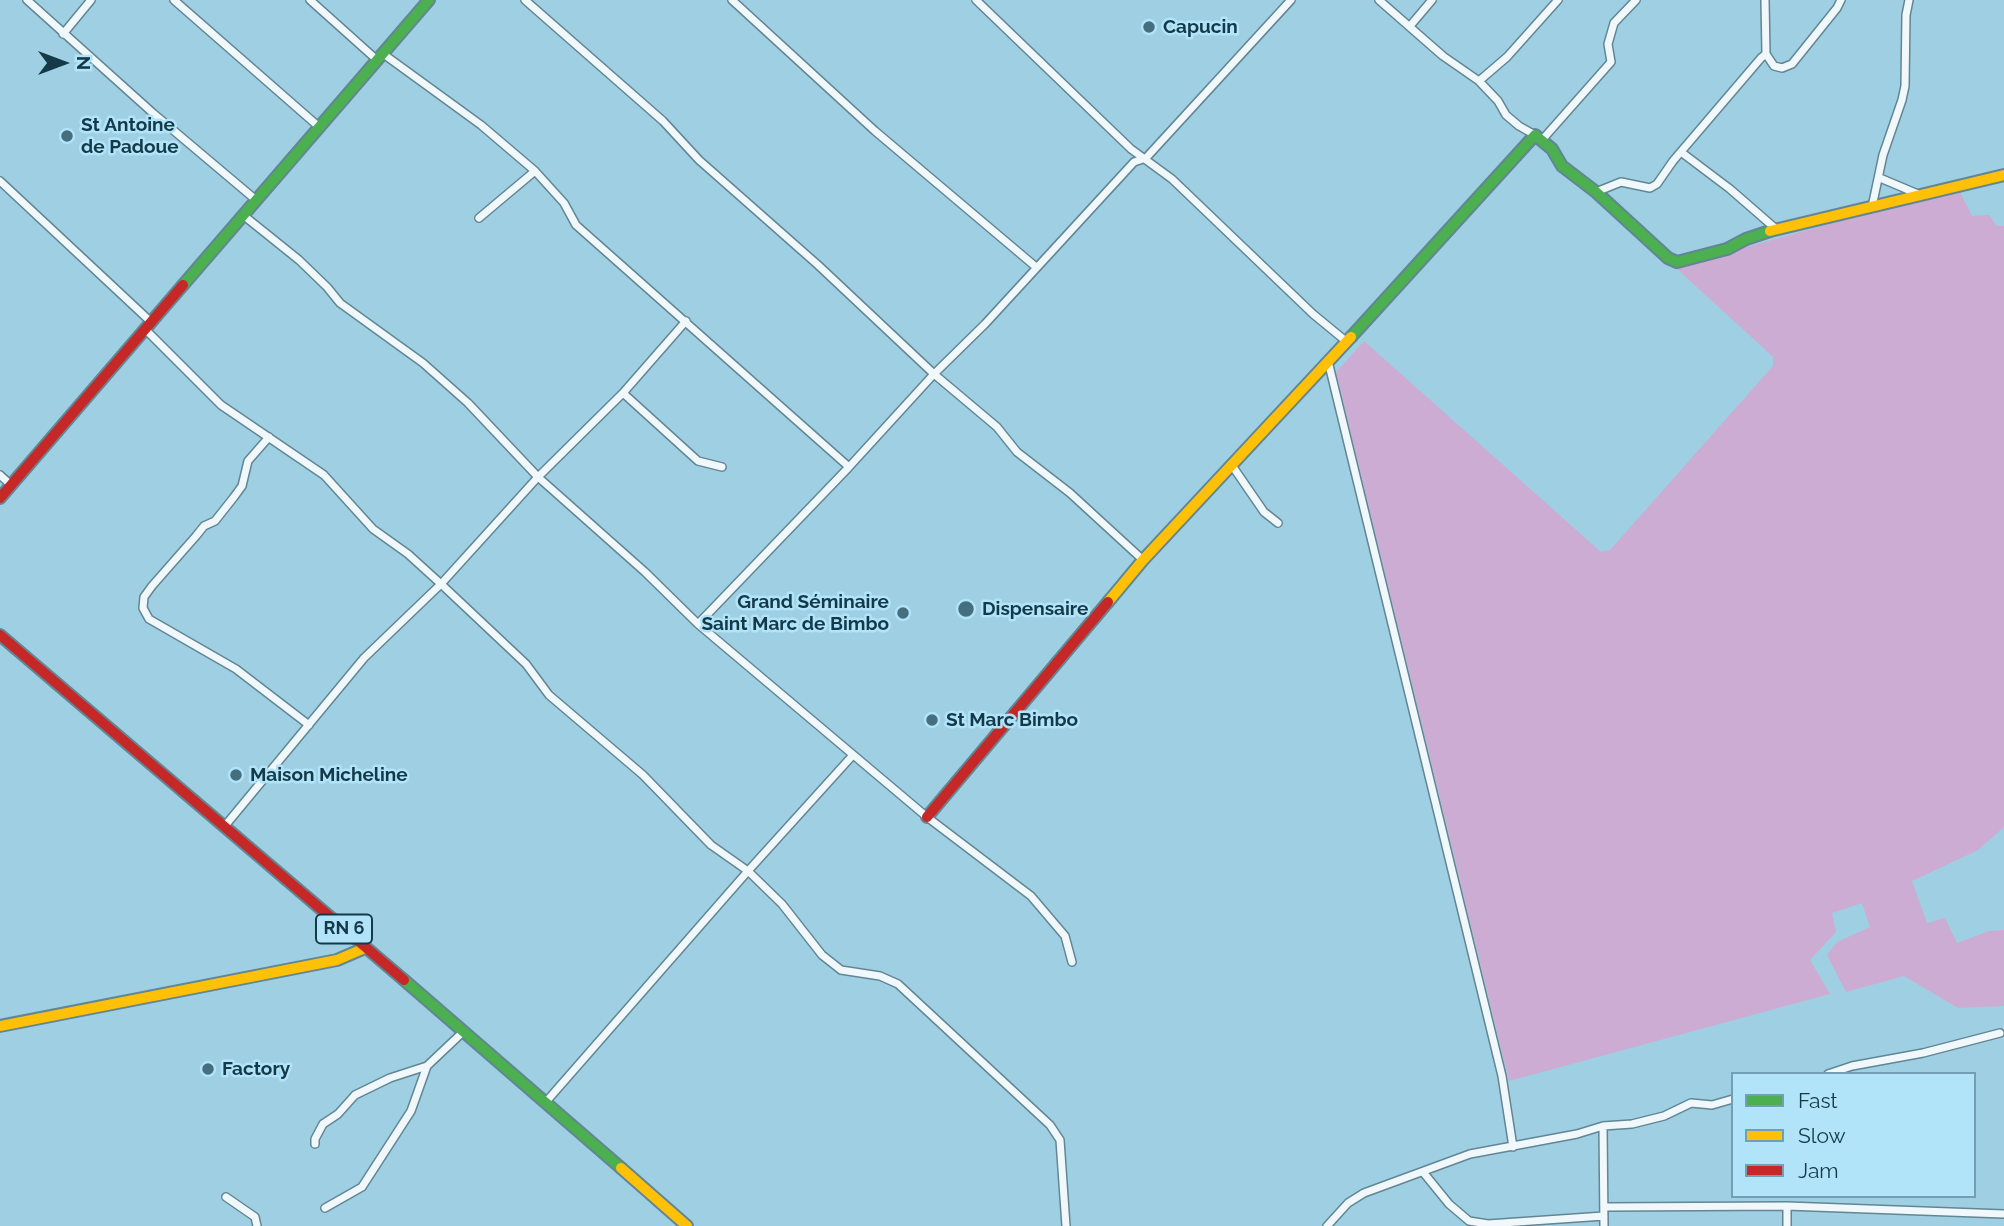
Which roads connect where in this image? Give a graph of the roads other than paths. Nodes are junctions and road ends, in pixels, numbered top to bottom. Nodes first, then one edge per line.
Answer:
1 (27, 0) edge
2 (91, 0) edge
3 (174, 0) edge
4 (310, 0) edge
5 (429, 0) edge
6 (525, 0) edge
7 (732, 0) edge
8 (976, 0) edge
9 (1291, 0) edge
10 (1379, 0) edge
11 (1432, 0) edge
12 (1558, 0) edge
13 (1636, 0) edge
14 (1765, 0) edge
15 (1841, 0) edge
16 (1909, 0) edge
17 (1410, 26) junction
18 (64, 34) junction
19 (1766, 54) junction
20 (379, 56) junction
21 (1479, 81) junction
22 (318, 126) junction
23 (1539, 138) junction
24 (1681, 152) junction
25 (1146, 158) junction
26 (535, 171) junction
27 (2004, 175) edge
28 (1880, 178) junction
29 (0, 181) edge
30 (1596, 192) junction
31 (1921, 195) junction
32 (256, 200) junction
33 (1872, 208) junction
34 (243, 215) junction
35 (479, 218) dead end
36 (1776, 229) junction
37 (1036, 267) junction
38 (686, 321) junction
39 (148, 325) junction
40 (1347, 342) junction
41 (1327, 360) junction
42 (934, 374) junction
43 (623, 393) junction
44 (269, 437) junction
45 (1231, 464) junction
46 (722, 467) dead end
47 (849, 467) junction
48 (0, 475) edge
49 (538, 477) junction
50 (11, 485) junction
51 (0, 498) edge
52 (1278, 523) dead end
53 (1143, 560) junction
54 (441, 584) junction
55 (698, 624) junction
56 (0, 635) edge
57 (309, 725) junction
58 (853, 755) junction
59 (927, 817) junction
60 (225, 827) junction
61 (748, 871) junction
62 (365, 948) junction
63 (1072, 962) dead end
64 (0, 1026) edge
65 (464, 1031) junction
66 (2000, 1033) dead end
67 (1504, 1059) dead end
68 (427, 1066) junction
69 (1834, 1072) edge
70 (1502, 1076) junction
71 (1731, 1100) edge
72 (545, 1104) junction
73 (1603, 1126) junction
74 (315, 1144) dead end
75 (1513, 1147) junction
76 (1423, 1172) junction
77 (226, 1198) dead end
78 (1787, 1206) junction
79 (1605, 1207) junction
80 (325, 1208) dead end
81 (2004, 1214) edge
82 (1604, 1216) junction
83 (1329, 1225) edge
84 (257, 1226) edge
85 (687, 1226) edge
86 (1066, 1226) edge
87 (1604, 1226) edge
88 (1787, 1226) edge

1 - 18 street
2 - 18 street
3 - 22 street
4 - 20 street
5 - 20 street
6 - 42 street
7 - 37 street
8 - 25 street
9 - 25 street
10 - 17 street
11 - 17 street
12 - 21 street
13 - 23 street
14 - 19 street
15 - 19 street
16 - 28 street
17 - 21 street
18 - 32 street
19 - 24 street
20 - 22 street
20 - 26 street
21 - 23 street
22 - 32 street
23 - 30 street
23 - 40 street
24 - 30 street
24 - 36 street
25 - 37 street
25 - 40 street
26 - 35 street
26 - 38 street
27 - 31 street
28 - 31 street
28 - 33 street
29 - 39 street
30 - 36 street
31 - 33 street
32 - 34 street
33 - 36 street
34 - 39 street
34 - 49 street
37 - 42 street
38 - 43 street
38 - 47 street
39 - 44 street
39 - 50 street
40 - 41 street
41 - 45 street
41 - 70 street
42 - 47 street
42 - 53 street
43 - 46 street
43 - 49 street
44 - 54 street
44 - 57 street
45 - 52 street
45 - 53 street
47 - 55 street
48 - 50 street
49 - 54 street
49 - 55 street
50 - 51 street
53 - 59 street
54 - 57 street
54 - 61 street
55 - 58 street
56 - 60 street, RN 6
57 - 60 street
58 - 59 street
58 - 61 street
59 - 63 street
60 - 62 street, RN 6
61 - 72 street
61 - 86 street
62 - 64 street
62 - 65 street, RN 6
65 - 68 street
65 - 72 street, RN 6
66 - 69 street
67 - 70 street
68 - 74 street
68 - 80 street
70 - 75 street
71 - 73 street
72 - 85 street, RN 6
73 - 75 street
73 - 79 street
75 - 76 street
76 - 82 street
76 - 83 street
77 - 84 street
78 - 79 street
78 - 81 street
78 - 88 street
79 - 82 street
82 - 87 street

